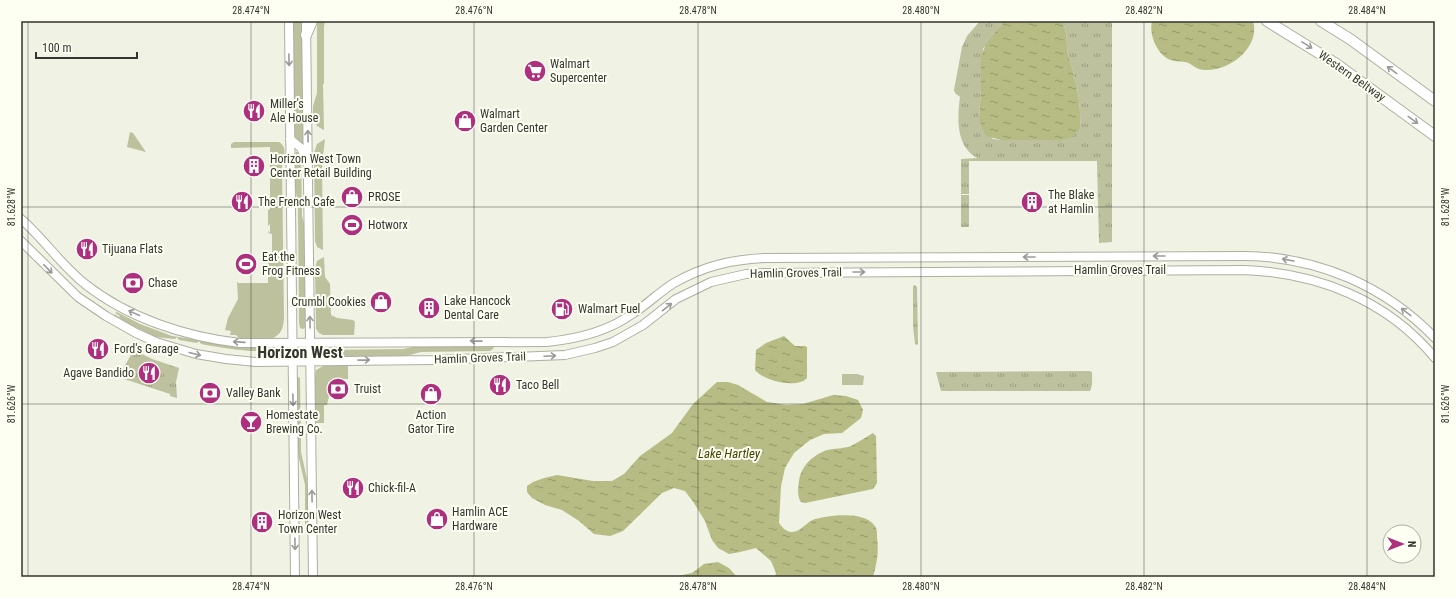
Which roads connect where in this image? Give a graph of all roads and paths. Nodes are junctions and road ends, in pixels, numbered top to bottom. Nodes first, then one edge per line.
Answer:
1 (289, 21) edge
2 (306, 21) edge
3 (312, 21) edge
4 (1321, 21) edge
5 (1270, 23) edge
6 (306, 35) junction
7 (1435, 101) edge
8 (1435, 136) edge
9 (290, 139) junction
10 (309, 166) junction
11 (21, 220) edge
12 (21, 241) edge
13 (1435, 338) edge
14 (292, 343) junction
15 (311, 343) junction
16 (1435, 358) edge
17 (292, 361) junction
18 (311, 361) junction
19 (295, 577) edge
20 (313, 577) edge

1 -> 9 street
2 - 6 street
3 - 6 highway
7 -> 4 highway
5 -> 8 highway, Western Beltway
10 -> 6 street
9 - 10 street
9 - 14 street
15 -> 10 street
14 -> 11 street, Hamlin Groves Trail
12 -> 17 street, Hamlin Groves Trail
13 -> 15 street, Hamlin Groves Trail
14 - 15 street, Hamlin Groves Trail
14 - 17 street
15 - 18 street
18 -> 16 street, Hamlin Groves Trail
17 - 18 street, Hamlin Groves Trail
17 -> 19 street
20 -> 18 street

